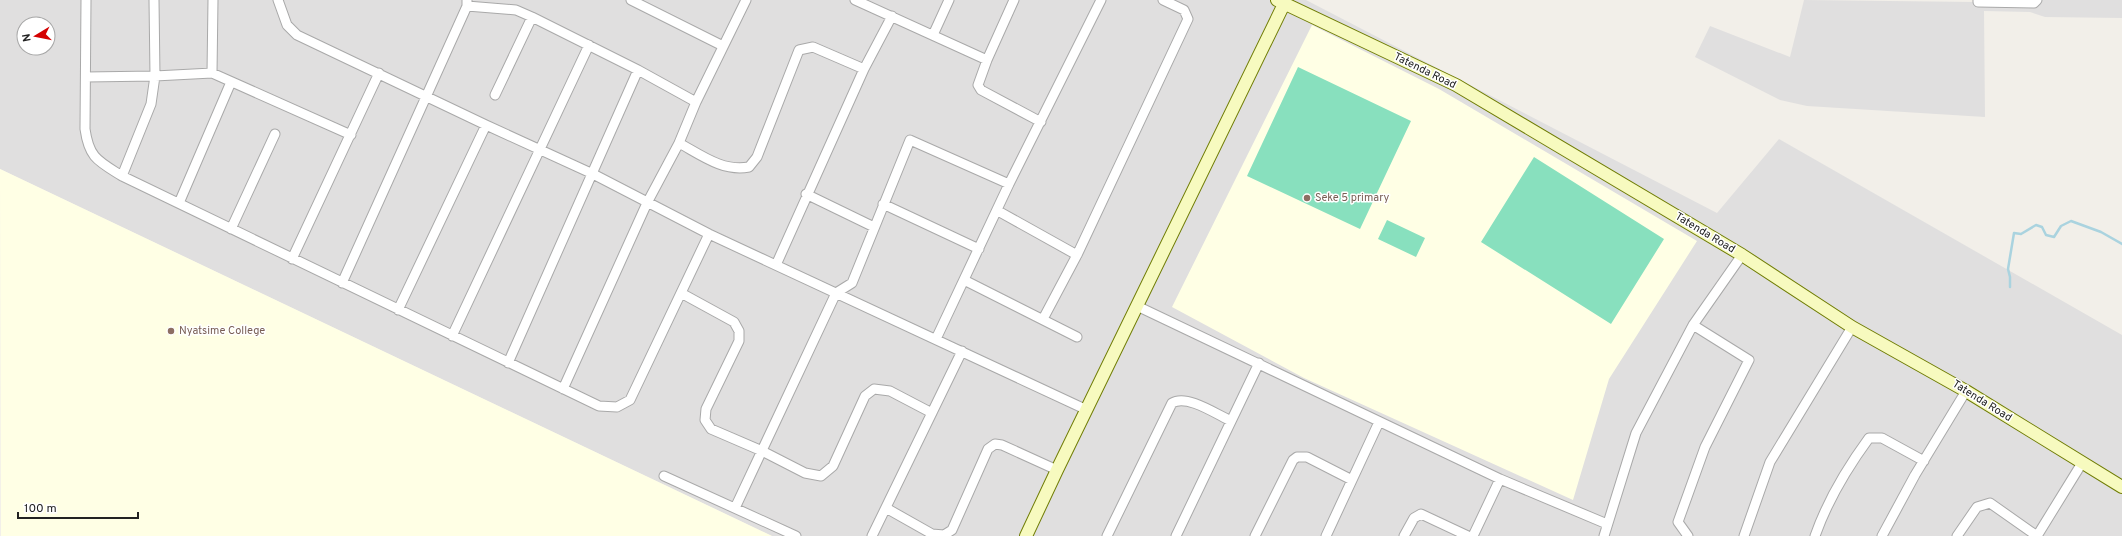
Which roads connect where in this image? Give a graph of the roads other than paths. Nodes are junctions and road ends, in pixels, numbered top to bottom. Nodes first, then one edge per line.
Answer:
1 (86, 0) edge
2 (154, 0) edge
3 (213, 0) edge
4 (278, 0) edge
5 (631, 0) edge
6 (746, 0) edge
7 (855, 0) edge
8 (949, 0) edge
9 (1014, 0) edge
10 (1102, 0) edge
11 (1163, 0) edge
12 (1978, 0) edge
13 (2037, 0) edge
14 (1280, 2) edge
15 (467, 3) edge
16 (877, 4) edge
17 (892, 16) junction
18 (532, 17) junction
19 (933, 35) junction
20 (589, 45) junction
21 (723, 46) junction
22 (987, 60) junction
23 (864, 69) junction
24 (638, 70) junction
25 (212, 73) junction
26 (379, 73) junction
27 (154, 76) junction
28 (86, 77) junction
29 (231, 82) junction
30 (495, 95) dead end
31 (427, 96) junction
32 (696, 102) junction
33 (1041, 122) junction
34 (486, 125) junction
35 (275, 134) dead end
36 (351, 136) junction
37 (679, 143) junction
38 (540, 150) junction
39 (593, 174) junction
40 (122, 176) junction
41 (1009, 184) junction
42 (806, 194) junction
43 (179, 203) junction
44 (647, 203) junction
45 (883, 204) junction
46 (998, 211) junction
47 (874, 227) junction
48 (231, 229) junction
49 (709, 234) junction
50 (978, 249) junction
51 (1077, 255) junction
52 (1742, 255) junction
53 (292, 259) junction
54 (776, 265) junction
55 (964, 280) junction
56 (342, 282) junction
57 (681, 293) junction
58 (836, 293) junction
59 (1137, 306) junction
60 (398, 310) junction
61 (1043, 319) junction
62 (1693, 325) junction
63 (1852, 327) junction
64 (452, 336) junction
65 (1077, 337) dead end
66 (936, 339) junction
67 (962, 351) junction
68 (508, 363) junction
69 (1259, 363) junction
70 (563, 389) junction
71 (1966, 391) junction
72 (1087, 410) junction
73 (932, 413) junction
74 (1231, 421) junction
75 (1378, 422) junction
76 (762, 451) junction
77 (1924, 460) junction
78 (2082, 463) junction
79 (1056, 470) junction
80 (664, 476) dead end
81 (1500, 478) junction
82 (1352, 480) junction
83 (2122, 487) edge
84 (734, 508) junction
85 (886, 508) junction
86 (1606, 524) junction
87 (796, 536) edge
88 (872, 536) edge
89 (1027, 536) edge
90 (1107, 536) edge
91 (1176, 536) edge
92 (1255, 536) edge
93 (1326, 536) edge
94 (1404, 536) edge
95 (1468, 536) edge
96 (1473, 536) edge
97 (1604, 536) edge
98 (1688, 536) edge
99 (1744, 536) edge
100 (1815, 536) edge
101 (1882, 536) edge
102 (1957, 536) edge
103 (2037, 536) edge

1 - 28 street
2 - 27 street
3 - 25 street
4 - 26 street
5 - 21 street
6 - 21 street
7 - 16 street
8 - 19 street
9 - 22 street
10 - 33 street
11 - 51 street
12 - 13 street
14 - 52 street, Tatenda Road
14 - 59 street
15 - 18 street
15 - 31 street
16 - 17 street
17 - 19 street
17 - 23 street
18 - 20 street
18 - 30 street
19 - 22 street
20 - 24 street
20 - 38 street
21 - 32 street
22 - 33 street
23 - 37 street
23 - 42 street
24 - 32 street
24 - 39 street
25 - 27 street
25 - 29 street
26 - 31 street
26 - 36 street
27 - 28 street
27 - 40 street
28 - 40 street
29 - 36 street
29 - 43 street
31 - 34 street
31 - 56 street
32 - 37 street
33 - 41 street
34 - 38 street
34 - 60 street
35 - 48 street
36 - 53 street
37 - 44 street
38 - 39 street
38 - 64 street
39 - 44 street
39 - 68 street
40 - 43 street
41 - 45 street
41 - 46 street
42 - 47 street
42 - 54 street
43 - 48 street
44 - 49 street
44 - 70 street
45 - 47 street
45 - 50 street
46 - 50 street
46 - 51 street
47 - 58 street
48 - 53 street
49 - 54 street
49 - 57 street
50 - 55 street
51 - 61 street
52 - 62 street
52 - 63 street, Tatenda Road
53 - 56 street
54 - 58 street
55 - 61 street
55 - 66 street
56 - 60 street
57 - 70 street
57 - 76 street
58 - 66 street
58 - 76 street
59 - 69 street
59 - 72 street
60 - 64 street
61 - 65 street
62 - 86 street
62 - 98 street
63 - 71 street, Tatenda Road
63 - 99 street
64 - 68 street
66 - 67 street
67 - 72 street
67 - 73 street
68 - 70 street
69 - 74 street
69 - 75 street
71 - 77 street
71 - 78 street, Tatenda Road
72 - 79 street
73 - 76 street
73 - 85 street
74 - 90 street
74 - 91 street
75 - 81 street
75 - 82 street
76 - 84 street
77 - 100 street
77 - 101 street
78 - 83 street, Tatenda Road
78 - 103 street
79 - 85 street
79 - 89 street
80 - 84 street
81 - 86 street
81 - 96 street
82 - 92 street
82 - 93 street
84 - 87 street
85 - 88 street
86 - 97 street
94 - 95 street
102 - 103 street

